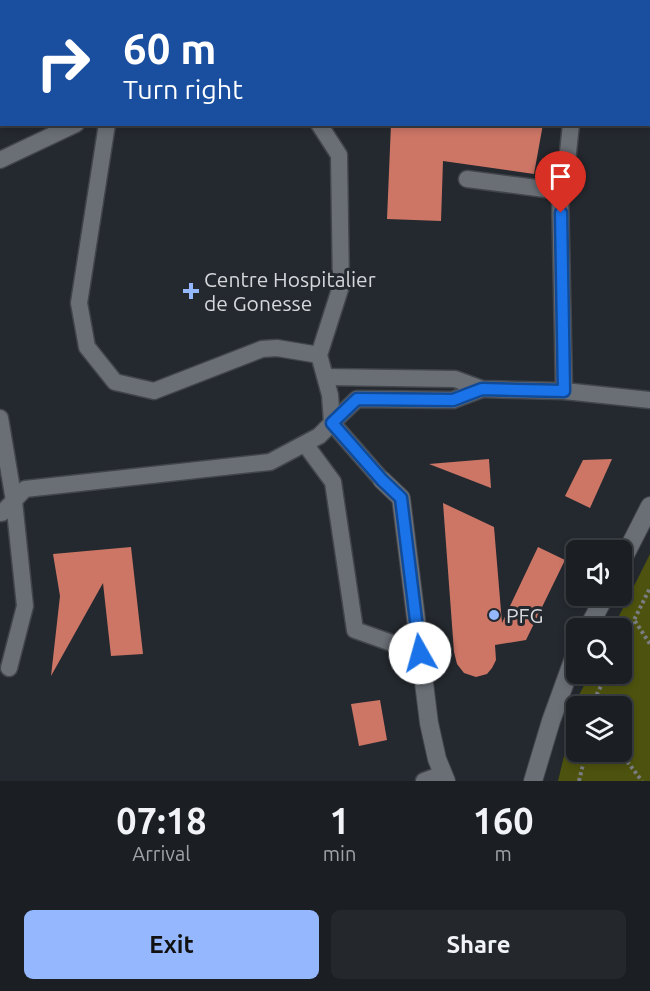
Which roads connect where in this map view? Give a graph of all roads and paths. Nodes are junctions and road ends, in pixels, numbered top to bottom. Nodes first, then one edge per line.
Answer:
1 (72, 126) edge
2 (107, 126) edge
3 (321, 126) edge
4 (571, 126) edge
5 (0, 160) edge
6 (467, 179) dead end
7 (560, 191) junction
8 (320, 355) junction
9 (326, 377) junction
10 (482, 389) junction
11 (564, 391) junction
12 (650, 400) edge
13 (0, 418) edge
14 (332, 423) junction
15 (305, 444) junction
16 (382, 480) joint
17 (14, 501) junction
18 (650, 506) edge
19 (0, 513) edge
20 (632, 541) edge
21 (650, 588) edge
22 (634, 620) junction
23 (632, 624) edge
24 (650, 644) edge
25 (420, 653) junction
26 (9, 668) dead end
27 (566, 680) edge
28 (584, 762) edge
29 (628, 762) edge
30 (444, 777) edge
31 (424, 781) edge
32 (533, 781) edge
33 (579, 781) edge
34 (642, 781) edge

1 - 5 lane
2 - 8 lane
3 - 8 lane
4 - 7 lane
6 - 7 lane
7 - 11 lane
8 - 9 lane
9 - 10 lane
9 - 14 lane
10 - 11 lane
10 - 14 lane
11 - 12 lane
13 - 17 lane
14 - 15 lane
14 - 16 lane
15 - 17 lane
15 - 25 lane
16 - 25 street
17 - 19 lane
17 - 26 lane
18 - 20 street
21 - 22 path
22 - 23 path
22 - 24 path
25 - 30 street
27 - 32 street
28 - 33 path
29 - 34 path
30 - 31 lane

